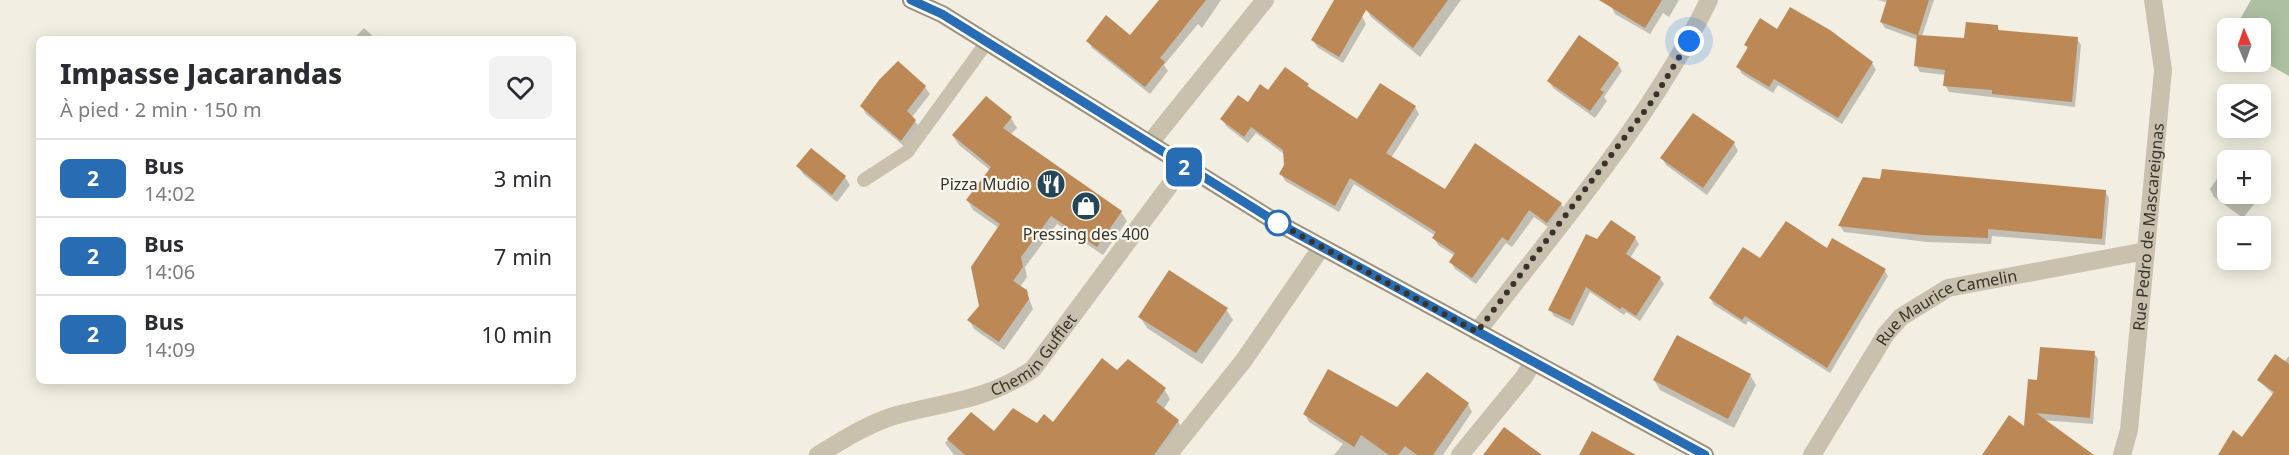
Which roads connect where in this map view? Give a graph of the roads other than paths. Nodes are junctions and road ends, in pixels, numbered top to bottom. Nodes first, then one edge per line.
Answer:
1 (911, 0) edge
2 (1265, 0) edge
3 (1709, 0) edge
4 (2153, 0) edge
5 (987, 42) junction
6 (1149, 144) junction
7 (1184, 166) junction
8 (864, 180) dead end
9 (1322, 248) junction
10 (2146, 251) junction
11 (1477, 332) junction
12 (1533, 362) junction
13 (818, 455) edge
14 (1168, 455) edge
15 (1460, 455) edge
16 (1705, 455) edge
17 (1812, 455) edge
18 (2122, 455) edge

1 - 5 main road
2 - 6 street
3 - 11 street
4 - 10 street, Rue Pedro de Mascareignas
5 - 6 main road
5 - 8 lane
6 - 7 main road
7 - 9 main road
7 - 13 street, Chemin Gufflet
9 - 11 main road
9 - 14 street
10 - 17 street, Rue Maurice Camelin
10 - 18 street, Rue Pedro de Mascareignas
11 - 12 main road
12 - 15 street
12 - 16 main road

